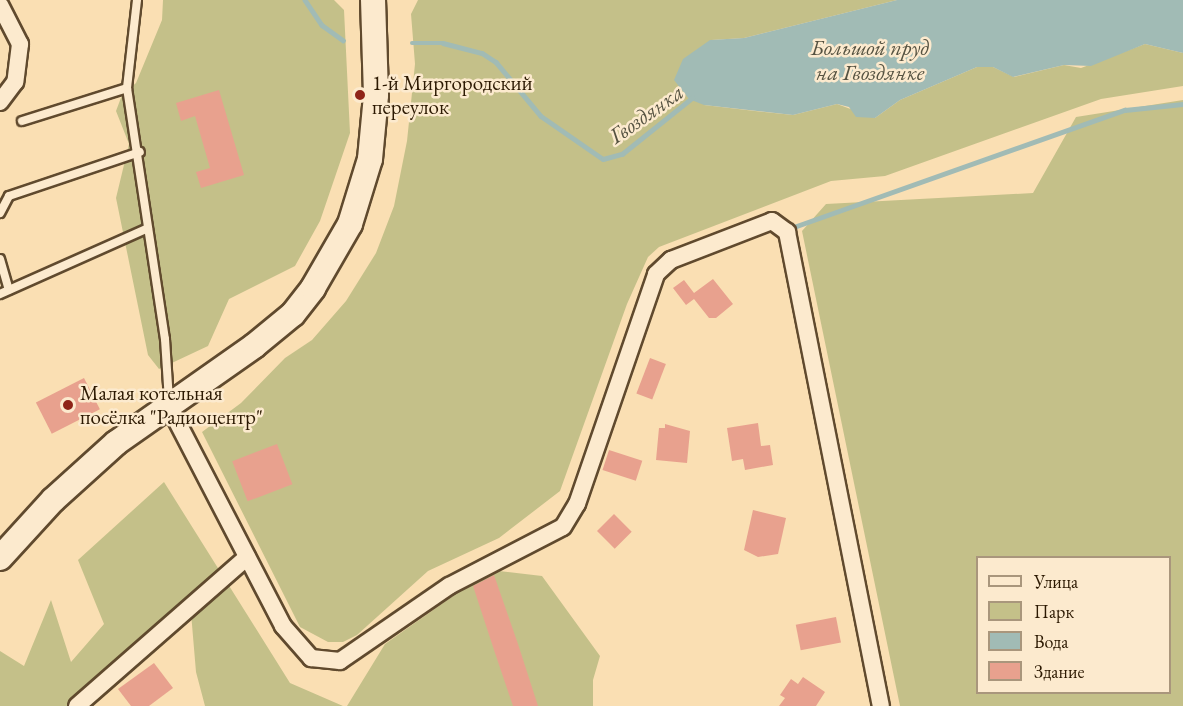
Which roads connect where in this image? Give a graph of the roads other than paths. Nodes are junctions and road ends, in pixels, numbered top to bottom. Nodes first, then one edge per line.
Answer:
1 (137, 0) edge
2 (373, 0) edge
3 (0, 5) edge
4 (127, 88) junction
5 (0, 102) edge
6 (22, 121) dead end
7 (140, 152) junction
8 (0, 213) edge
9 (148, 228) junction
10 (0, 259) edge
11 (4, 292) edge
12 (169, 406) junction
13 (247, 557) junction
14 (0, 558) edge
15 (77, 706) edge
16 (880, 706) edge

1 - 4 lane
2 - 12 street
3 - 5 street
4 - 6 lane
4 - 7 lane
7 - 8 lane
7 - 9 lane
9 - 11 lane
9 - 12 lane
10 - 11 lane
12 - 13 street
12 - 14 street
13 - 15 street
13 - 16 street

